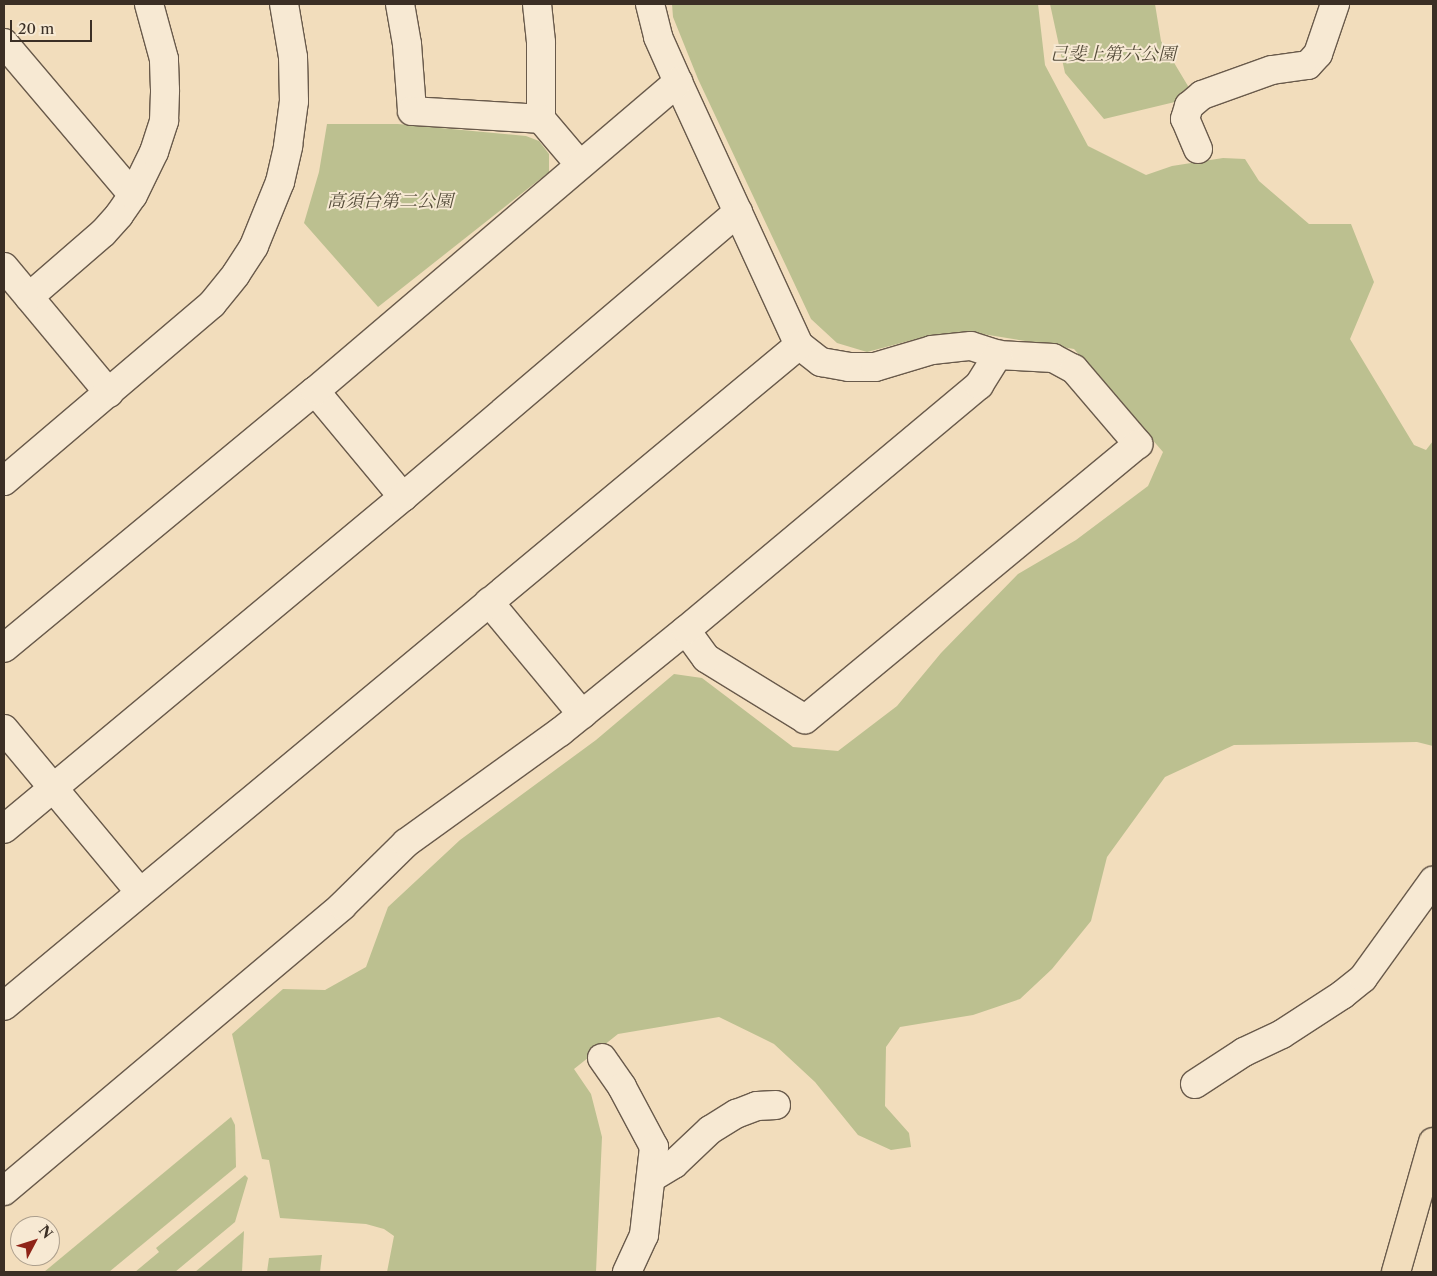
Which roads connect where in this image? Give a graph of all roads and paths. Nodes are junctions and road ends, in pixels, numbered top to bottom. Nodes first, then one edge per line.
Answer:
1 (149, 4) edge
2 (284, 4) edge
3 (400, 4) edge
4 (537, 4) edge
5 (650, 4) edge
6 (1335, 4) edge
7 (4, 43) edge
8 (678, 82) junction
9 (541, 119) junction
10 (1198, 149) dead end
11 (580, 165) junction
12 (133, 195) junction
13 (738, 212) junction
14 (4, 267) edge
15 (28, 297) junction
16 (799, 345) junction
17 (998, 355) junction
18 (315, 392) junction
19 (109, 393) junction
20 (4, 480) edge
21 (404, 497) junction
22 (489, 602) junction
23 (686, 630) junction
24 (4, 648) edge
25 (582, 714) junction
26 (4, 729) edge
27 (53, 789) junction
28 (4, 829) edge
29 (1433, 881) edge
30 (140, 892) junction
31 (4, 1006) edge
32 (602, 1058) dead end
33 (1195, 1084) dead end
34 (776, 1105) dead end
35 (1433, 1142) edge
36 (651, 1178) junction
37 (4, 1191) edge
38 (627, 1272) edge
39 (1396, 1272) edge

1 - 12 street
2 - 19 street
3 - 9 street
4 - 9 street
5 - 8 street
6 - 10 street
7 - 12 street
8 - 11 street
8 - 13 street
9 - 11 street
11 - 18 street
12 - 15 street
13 - 16 street
13 - 21 street
14 - 15 street
15 - 19 street
16 - 17 street
16 - 22 street
17 - 23 street
17 - 23 street
18 - 21 street
18 - 24 street
19 - 20 street
21 - 27 street
22 - 25 street
22 - 30 street
23 - 25 street
25 - 37 street
26 - 27 street
27 - 28 street
27 - 30 street
29 - 33 street
30 - 31 street
32 - 36 street
34 - 36 street
35 - 39 main road
36 - 38 street

